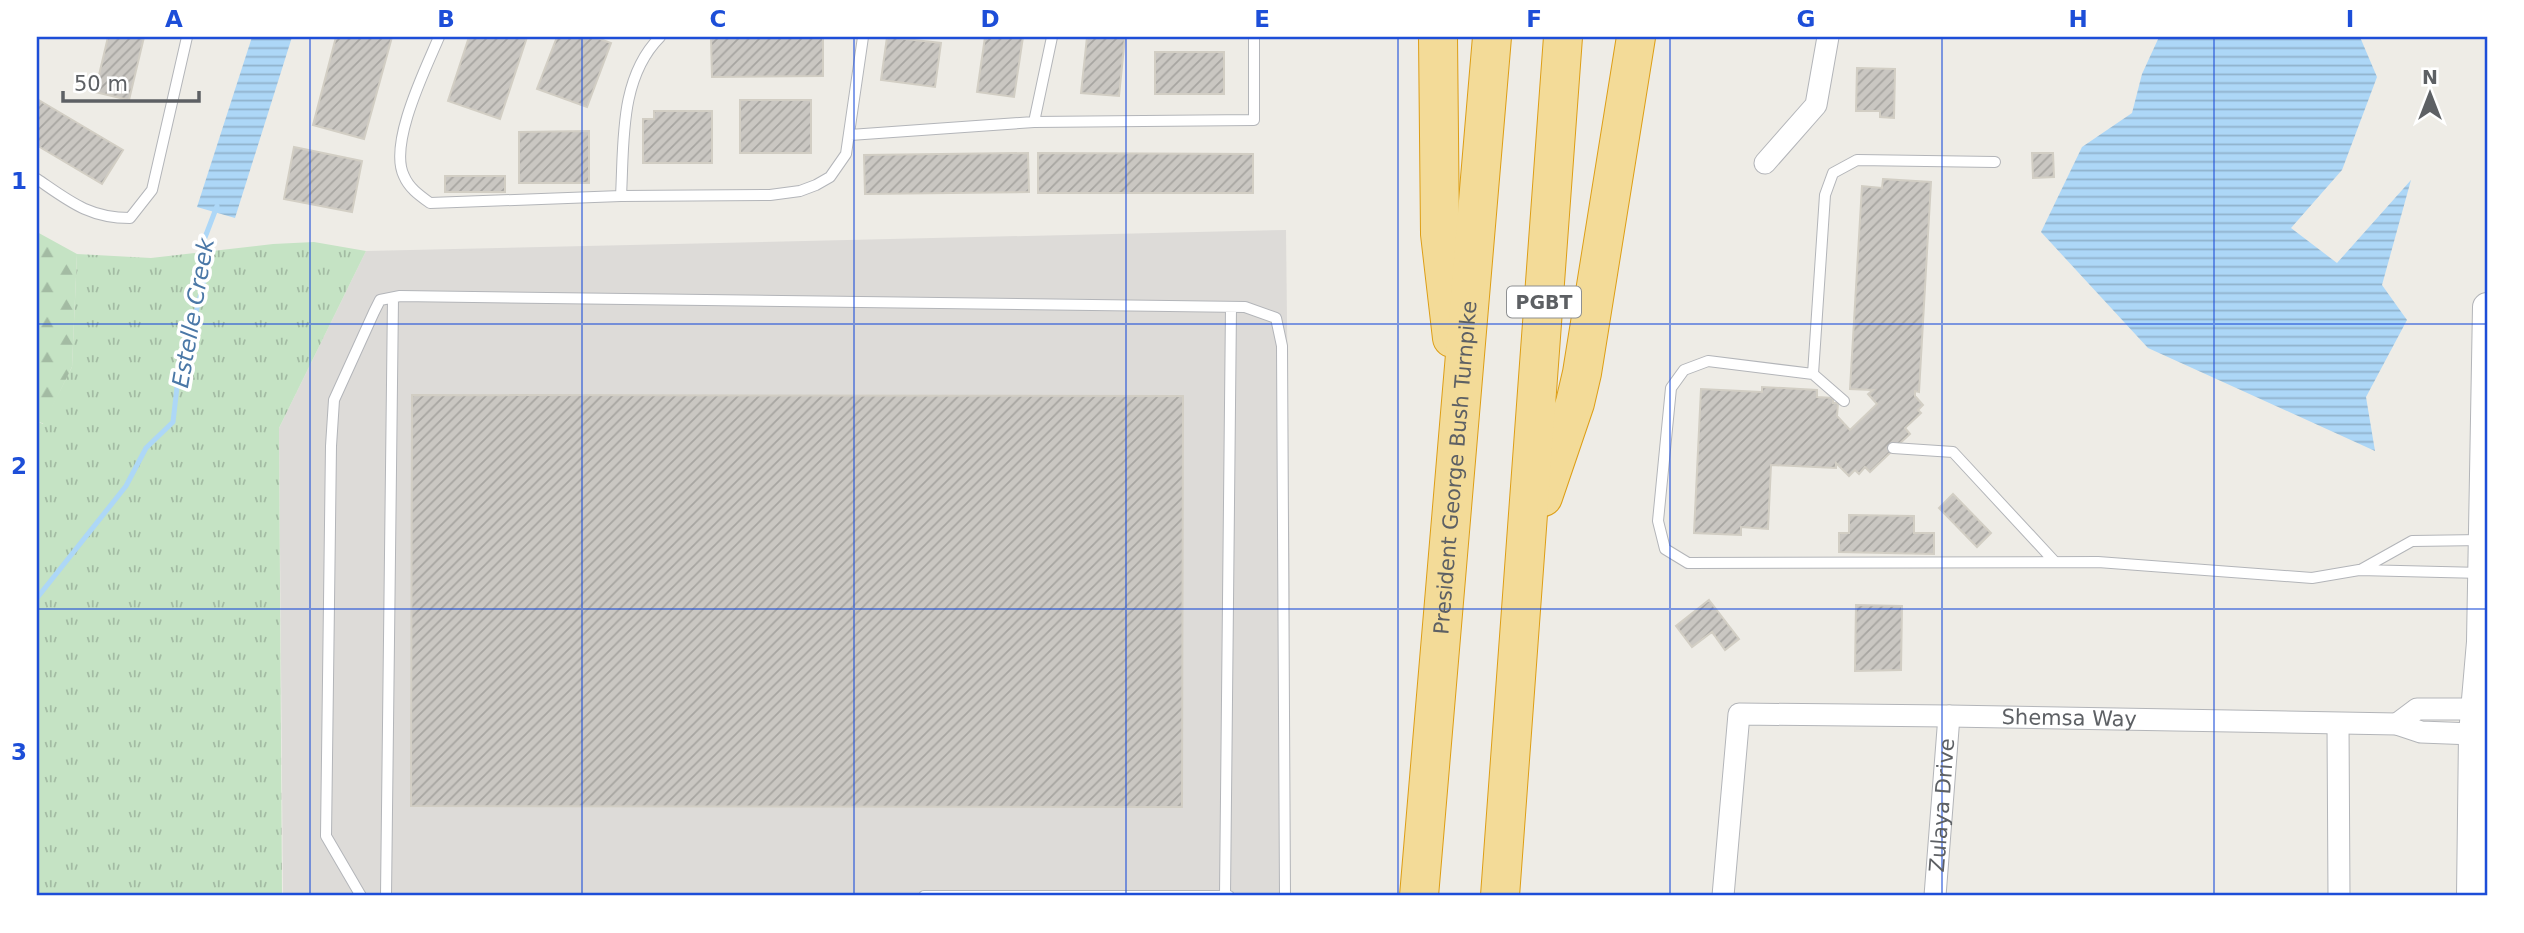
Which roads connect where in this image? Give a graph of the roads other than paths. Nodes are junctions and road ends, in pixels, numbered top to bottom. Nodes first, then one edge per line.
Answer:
1 (187, 37) edge
2 (439, 37) edge
3 (660, 37) edge
4 (863, 37) edge
5 (1052, 37) edge
6 (1254, 37) edge
7 (1438, 37) edge
8 (1492, 37) edge
9 (1563, 37) edge
10 (1636, 37) edge
11 (1828, 37) edge
12 (1034, 122) junction
13 (850, 135) junction
14 (1995, 162) dead end
15 (1765, 163) dead end
16 (37, 179) edge
17 (621, 196) junction
18 (393, 298) junction
19 (1231, 307) junction
20 (2487, 307) edge
21 (1813, 374) junction
22 (1844, 401) dead end
23 (1461, 423) junction
24 (1893, 448) dead end
25 (2484, 557) edge
26 (2055, 562) junction
27 (1524, 566) junction
28 (2359, 570) junction
29 (1949, 716) junction
30 (2474, 722) junction
31 (2338, 724) junction
32 (360, 896) edge
33 (386, 896) edge
34 (924, 896) edge
35 (1226, 896) edge
36 (1233, 896) edge
37 (1285, 896) edge
38 (1419, 896) edge
39 (1500, 896) edge
40 (1723, 896) edge
41 (1935, 896) edge
42 (2339, 896) edge
43 (2471, 896) edge

1 - 16 lane
2 - 17 lane
3 - 17 lane
4 - 13 lane
5 - 12 lane
6 - 12 lane
7 - 23 highway
8 - 23 highway, President George Bush Turnpike
9 - 27 highway, PGBT
10 - 27 highway
11 - 15 street
12 - 13 lane
13 - 17 lane
14 - 21 lane
18 - 19 lane
18 - 32 lane
18 - 33 lane
19 - 35 lane
19 - 37 lane
20 - 25 street
21 - 22 lane
21 - 26 lane
23 - 38 highway, President George Bush Turnpike
24 - 26 lane
25 - 28 lane
25 - 28 lane
25 - 30 street
26 - 28 lane
27 - 39 highway, PGBT
29 - 31 street, Shemsa Way
29 - 40 street, Shemsa Way
29 - 41 street, Zulaya Drive
30 - 31 street, Shemsa Way
30 - 43 street
31 - 42 street
34 - 35 lane
35 - 36 lane

